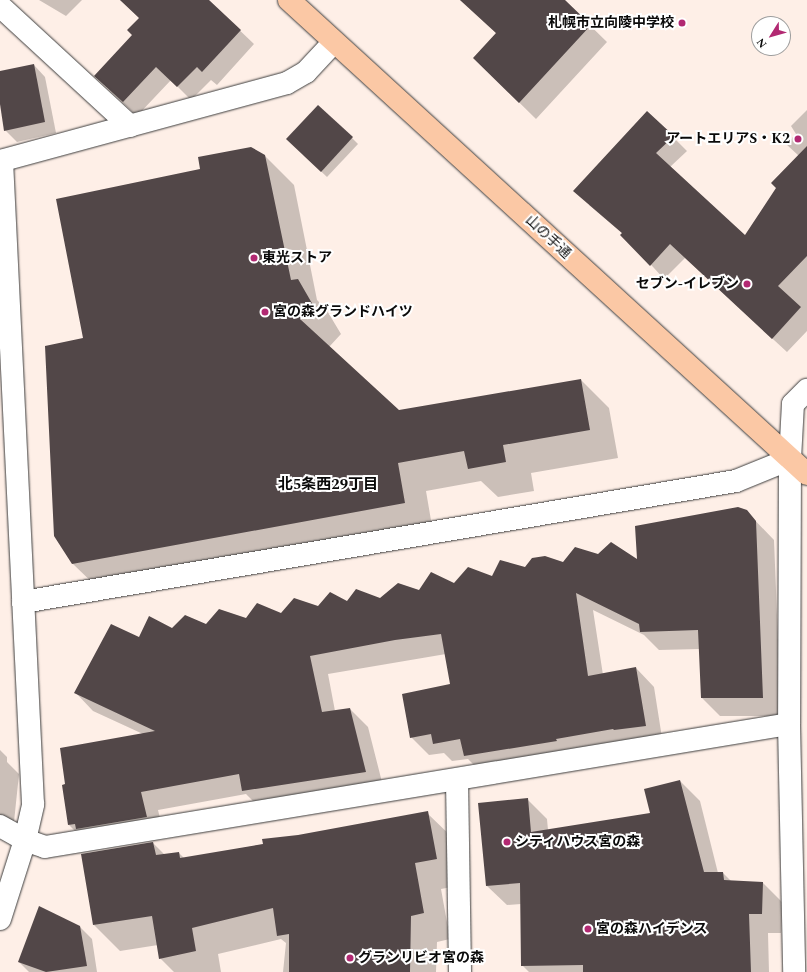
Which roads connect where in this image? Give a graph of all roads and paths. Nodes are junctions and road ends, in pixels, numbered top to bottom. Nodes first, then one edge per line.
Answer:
1 (289, 0) edge
2 (0, 6) edge
3 (334, 42) junction
4 (130, 126) junction
5 (1, 161) edge
6 (807, 390) edge
7 (790, 459) junction
8 (807, 474) edge
9 (24, 602) junction
10 (789, 724) junction
11 (457, 780) junction
12 (0, 826) edge
13 (25, 840) junction
14 (0, 919) edge
15 (460, 972) edge
16 (794, 972) edge

1 - 3 main road, 山の手通
2 - 4 street
3 - 4 street
3 - 7 main road, 山の手通
4 - 5 street
5 - 9 street
6 - 7 street
7 - 8 main road, 山の手通
7 - 9 street
7 - 10 street
9 - 13 street
10 - 11 street
10 - 16 street
11 - 13 street
11 - 15 street
12 - 13 street
13 - 14 street

